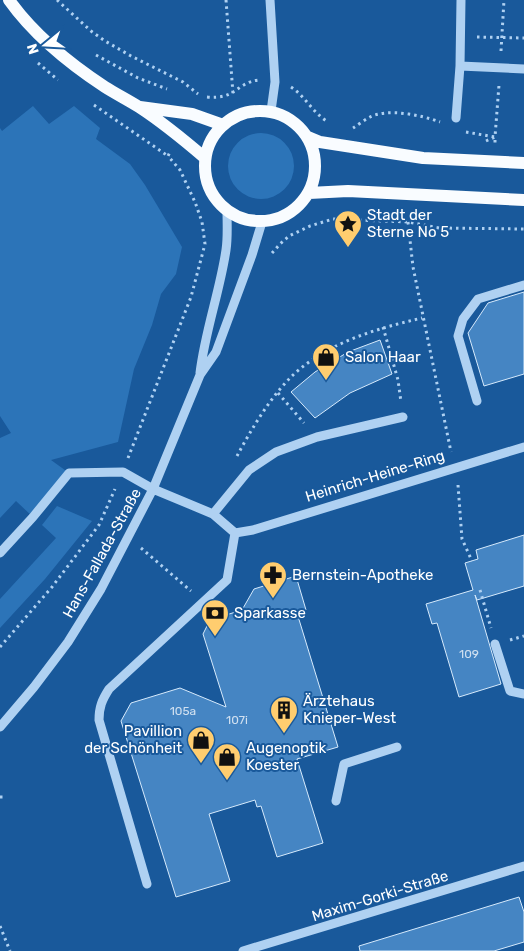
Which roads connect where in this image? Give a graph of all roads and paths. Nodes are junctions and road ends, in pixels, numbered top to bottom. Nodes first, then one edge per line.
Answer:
1 (9, 0) edge
2 (57, 0) edge
3 (226, 0) edge
4 (270, 0) edge
5 (461, 0) edge
6 (461, 37) junction
7 (524, 38) edge
8 (89, 51) dead end
9 (460, 66) junction
10 (524, 69) edge
11 (167, 89) dead end
12 (233, 94) dead end
13 (200, 96) dead end
14 (139, 107) junction
15 (271, 111) junction
16 (456, 118) dead end
17 (444, 124) dead end
18 (223, 125) junction
19 (353, 128) dead end
20 (462, 131) dead end
21 (308, 137) junction
22 (205, 158) junction
23 (495, 162) junction
24 (524, 163) edge
25 (309, 193) junction
26 (524, 200) edge
27 (227, 211) junction
28 (262, 222) junction
29 (408, 222) junction
30 (524, 229) edge
31 (270, 258) dead end
32 (524, 285) edge
33 (422, 318) junction
34 (383, 327) junction
35 (200, 375) junction
36 (278, 393) junction
37 (477, 401) dead end
38 (403, 417) joint
39 (317, 437) junction
40 (524, 448) edge
41 (233, 464) dead end
42 (455, 468) junction
43 (153, 489) junction
44 (213, 514) junction
45 (235, 533) junction
46 (128, 538) junction
47 (0, 553) edge
48 (472, 561) dead end
49 (203, 602) junction
50 (495, 644) dead end
51 (524, 694) edge
52 (0, 727) edge
53 (397, 747) dead end
54 (0, 797) edge
55 (5, 797) dead end
56 (336, 800) dead end
57 (524, 866) edge
58 (147, 884) dead end
59 (0, 926) edge
60 (10, 951) edge
61 (243, 951) edge

1 - 14 main road
2 - 13 path
3 - 12 path
4 - 15 street
5 - 6 street
6 - 7 path
6 - 9 street
8 - 11 path
9 - 10 street
9 - 16 street
14 - 18 main road
14 - 22 main road
15 - 18 main road
15 - 21 main road
17 - 19 path
18 - 22 main road
20 - 23 path
21 - 23 main road
21 - 25 main road
22 - 27 main road
23 - 24 main road
25 - 26 main road
25 - 28 main road
27 - 28 main road
27 - 35 street, Hans-Fallada-Straße
28 - 35 street, Hans-Fallada-Straße
29 - 30 path
29 - 31 path
29 - 33 path
32 - 37 street
33 - 34 path
33 - 42 path
34 - 36 path
34 - 38 path
35 - 43 street, Hans-Fallada-Straße
36 - 39 path
36 - 41 path
38 - 39 street
39 - 44 street
40 - 42 street, Heinrich-Heine-Ring
42 - 45 street, Heinrich-Heine-Ring
42 - 48 path
43 - 44 street
43 - 46 street, Hans-Fallada-Straße
43 - 47 street
44 - 45 street
45 - 49 street
46 - 49 path
46 - 52 street, Hans-Fallada-Straße
49 - 58 street
50 - 51 street
53 - 56 street
54 - 55 path
57 - 61 street, Maxim-Gorki-Straße
59 - 60 path

